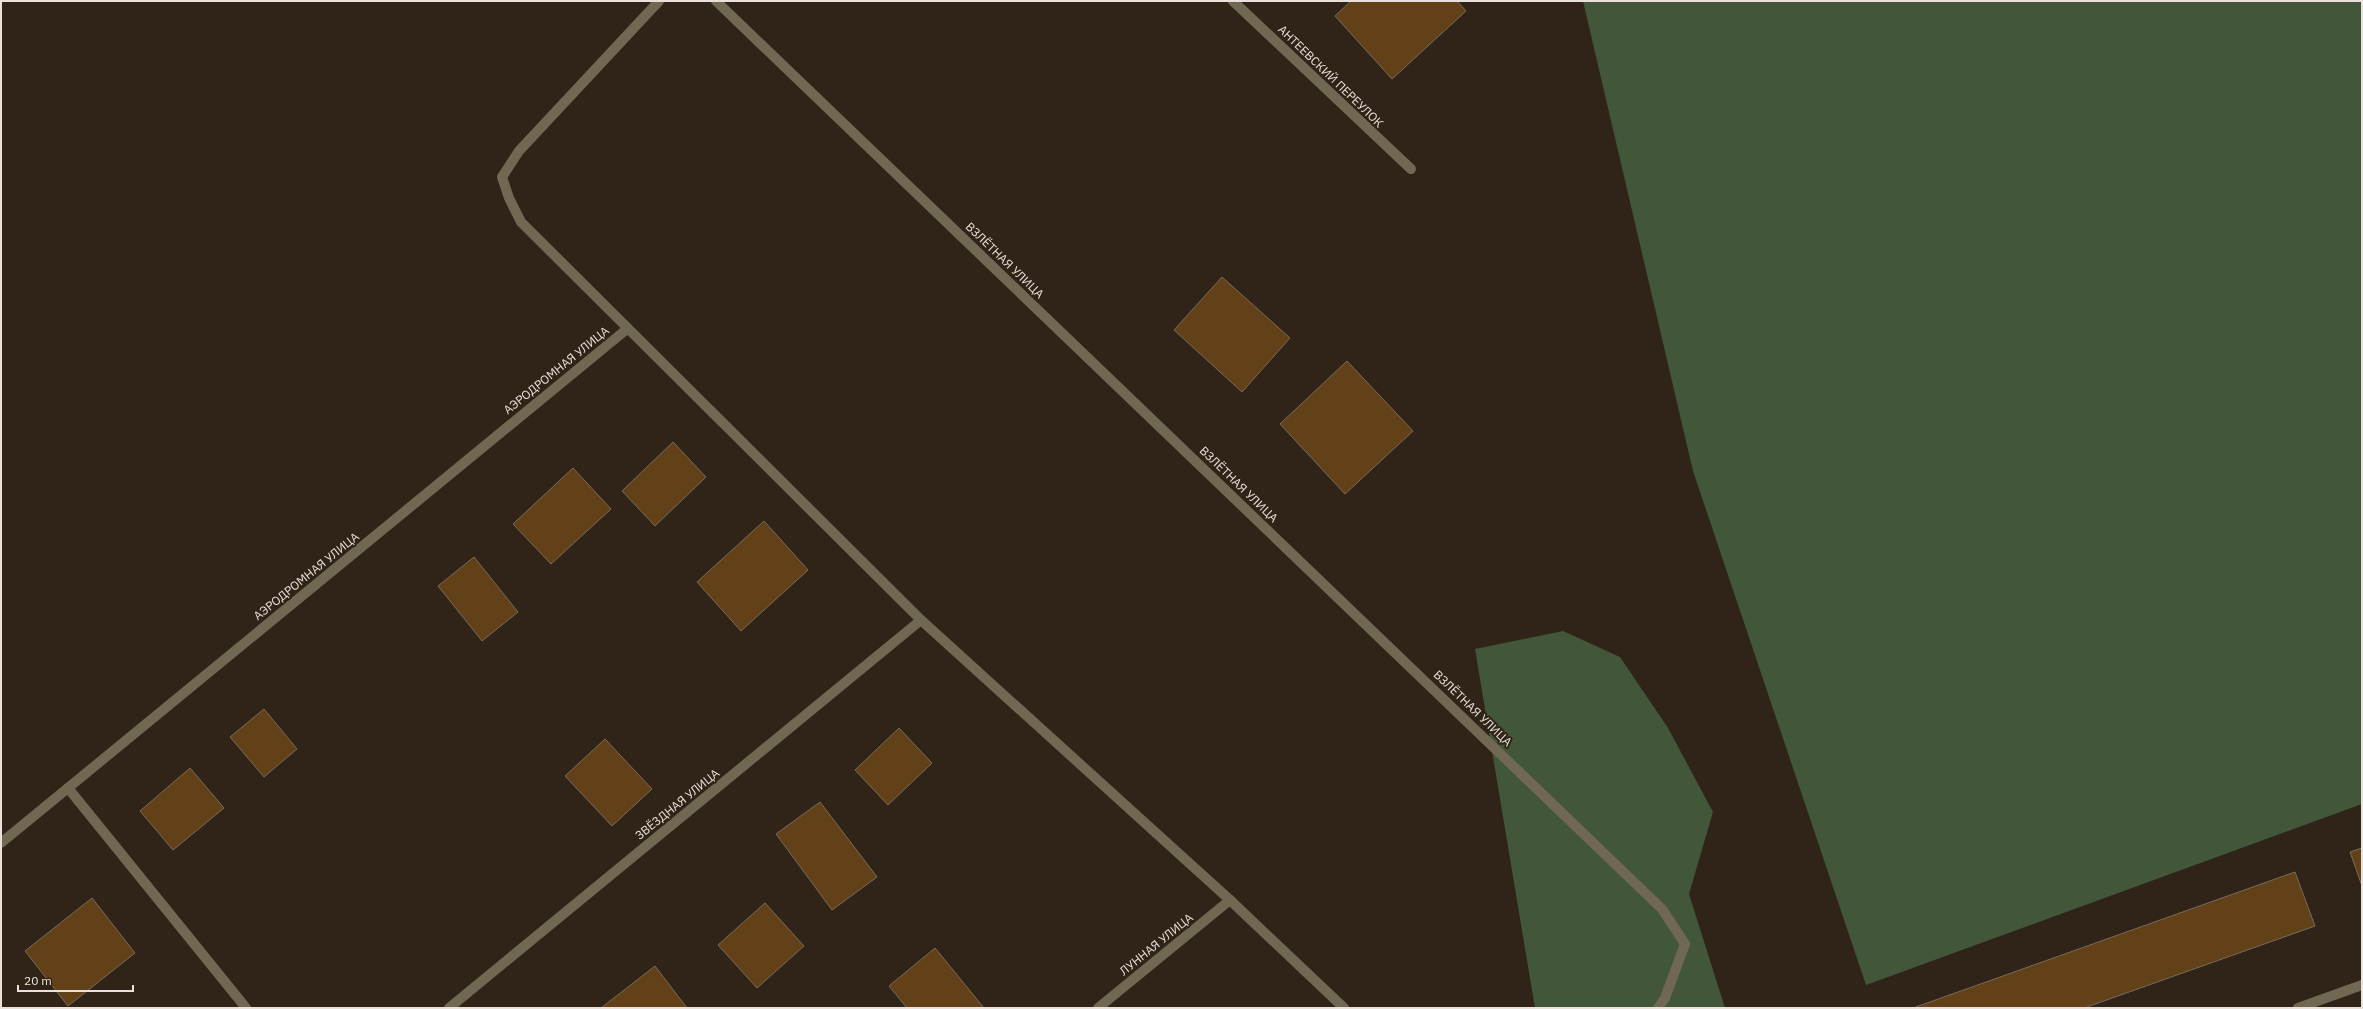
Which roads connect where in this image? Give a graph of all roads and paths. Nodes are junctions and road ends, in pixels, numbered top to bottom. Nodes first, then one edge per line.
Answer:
1 (659, 1) edge
2 (716, 1) edge
3 (1234, 1) edge
4 (1411, 170) dead end
5 (627, 328) junction
6 (921, 620) junction
7 (68, 788) junction
8 (1, 843) edge
9 (1230, 900) junction
10 (2362, 985) edge
11 (246, 1008) edge
12 (449, 1008) edge
13 (1098, 1008) edge
14 (1344, 1008) edge
15 (1658, 1008) edge
16 (2298, 1008) edge

1 - 5 street
2 - 15 street, ВЗЛЁТНАЯ УЛИЦА
3 - 4 street, АНТЕЕВСКИЙ ПЕРЕУЛОК
5 - 6 street
5 - 7 street, АЭРОДРОМНАЯ УЛИЦА
6 - 9 street
6 - 12 street, ЗВЁЗДНАЯ УЛИЦА
7 - 8 street, АЭРОДРОМНАЯ УЛИЦА
7 - 11 street
9 - 13 street, ЛУННАЯ УЛИЦА
9 - 14 street
10 - 16 street

